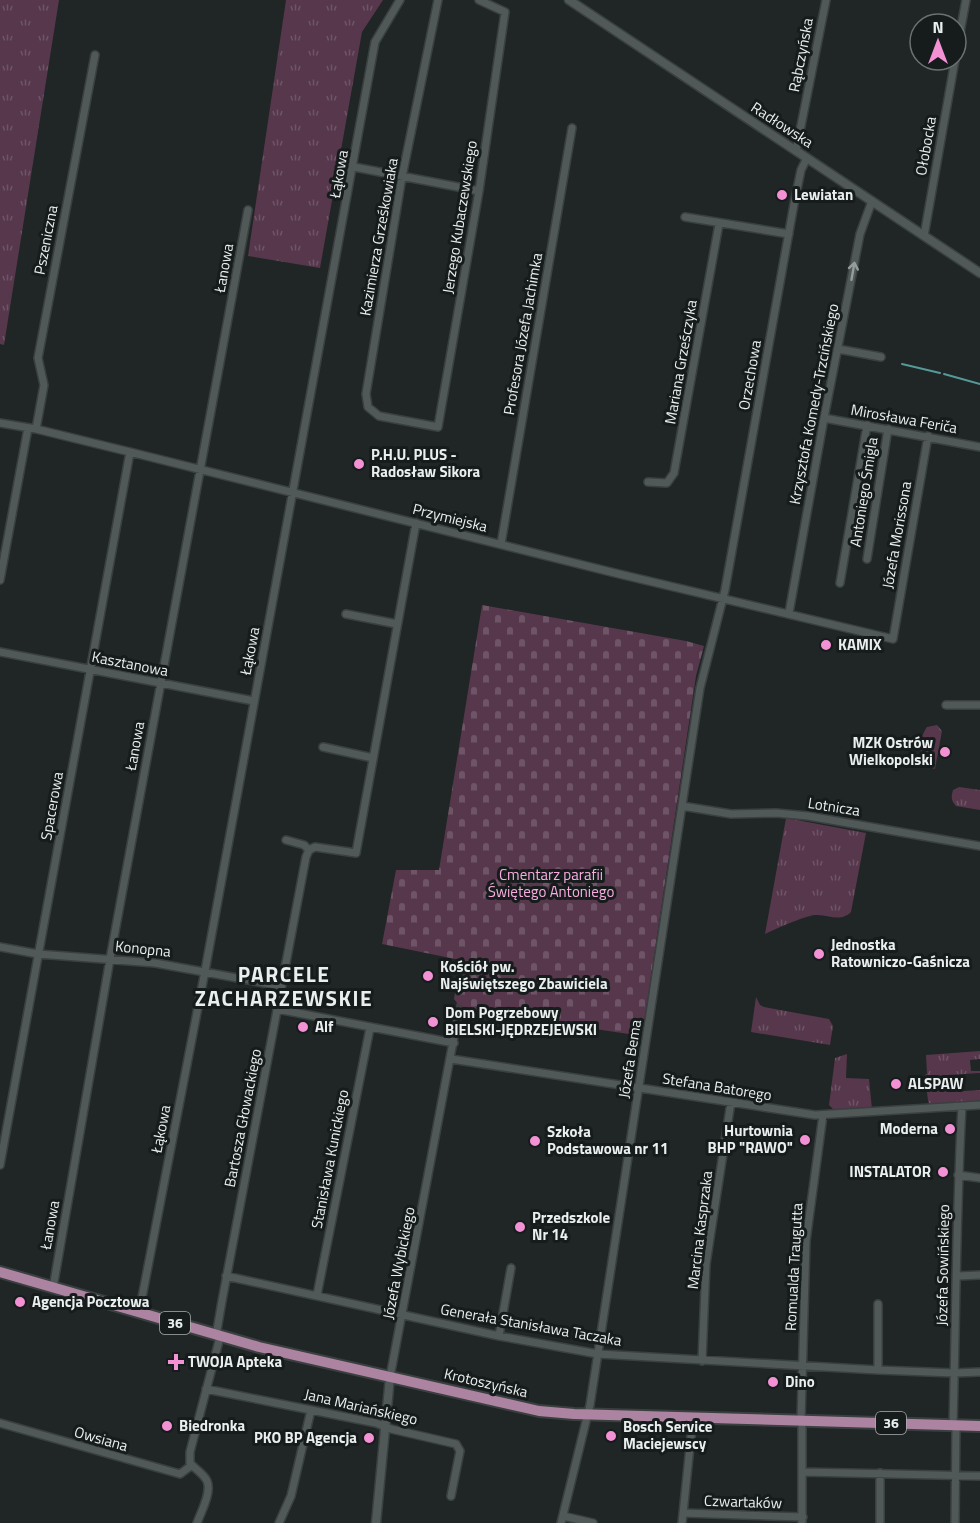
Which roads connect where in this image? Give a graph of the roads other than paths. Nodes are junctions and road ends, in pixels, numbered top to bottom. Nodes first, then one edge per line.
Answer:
1 (400, 0) edge
2 (438, 0) edge
3 (479, 0) edge
4 (569, 0) edge
5 (826, 0) edge
6 (94, 55) dead end
7 (953, 72) edge
8 (572, 128) dead end
9 (796, 151) junction
10 (807, 158) junction
11 (354, 168) junction
12 (402, 177) junction
13 (479, 191) junction
14 (872, 201) junction
15 (248, 210) dead end
16 (685, 218) dead end
17 (719, 224) junction
18 (789, 234) junction
19 (924, 236) junction
20 (980, 273) edge
21 (838, 349) junction
22 (881, 357) dead end
23 (824, 418) junction
24 (0, 423) edge
25 (867, 425) junction
26 (438, 427) joint
27 (27, 428) junction
28 (36, 429) junction
29 (888, 429) junction
30 (928, 436) junction
31 (980, 447) edge
32 (130, 452) junction
33 (201, 470) junction
34 (648, 482) dead end
35 (293, 493) junction
36 (416, 523) junction
37 (501, 544) junction
38 (867, 559) dead end
39 (0, 580) edge
40 (840, 583) dead end
41 (723, 599) junction
42 (789, 613) junction
43 (346, 614) dead end
44 (397, 624) junction
45 (893, 639) joint
46 (0, 652) edge
47 (90, 670) junction
48 (160, 684) junction
49 (254, 701) junction
50 (946, 705) dead end
51 (980, 705) edge
52 (323, 747) dead end
53 (373, 758) junction
54 (682, 806) junction
55 (286, 840) dead end
56 (980, 846) edge
57 (309, 850) junction
58 (0, 947) edge
59 (38, 954) junction
60 (110, 959) junction
61 (204, 971) junction
62 (281, 986) junction
63 (277, 1009) junction
64 (459, 1010) dead end
65 (370, 1028) junction
66 (454, 1043) junction
67 (451, 1059) junction
68 (639, 1089) junction
69 (731, 1102) junction
70 (980, 1105) edge
71 (962, 1106) junction
72 (823, 1115) junction
73 (0, 1165) edge
74 (958, 1175) junction
75 (980, 1178) edge
76 (510, 1268) dead end
77 (0, 1272) edge
78 (958, 1275) junction
79 (980, 1275) edge
80 (226, 1276) junction
81 (53, 1288) junction
82 (316, 1295) junction
83 (878, 1304) dead end
84 (139, 1312) junction
85 (403, 1314) junction
86 (217, 1335) junction
87 (499, 1336) junction
88 (598, 1354) junction
89 (702, 1361) junction
90 (802, 1365) junction
91 (878, 1370) junction
92 (980, 1372) edge
93 (954, 1373) junction
94 (390, 1377) junction
95 (206, 1389) junction
96 (311, 1410) junction
97 (589, 1414) junction
98 (693, 1418) junction
99 (802, 1420) junction
100 (0, 1423) edge
101 (954, 1425) junction
102 (980, 1426) edge
103 (385, 1427) junction
104 (192, 1465) junction
105 (803, 1472) junction
106 (880, 1473) junction
107 (955, 1475) junction
108 (980, 1476) edge
109 (452, 1496) dead end
110 (683, 1514) junction
111 (562, 1520) edge
112 (745, 1520) edge
113 (802, 1520) edge
114 (197, 1523) edge
115 (279, 1523) edge
116 (376, 1523) edge
117 (593, 1523) edge
118 (682, 1523) edge
119 (880, 1523) edge
120 (955, 1523) edge

1 - 11 street, Łąkowa
2 - 12 street, Kazimierza Grześkowiaka
3 - 13 street, Jerzego Kubaczewskiego
4 - 9 street, Radłowska
5 - 9 street, Rąbczyńska
6 - 28 street, Pszeniczna
7 - 19 street, Ołobocka
8 - 37 street, Profesora Józefa Jachimka
9 - 10 street, Radłowska
10 - 14 street, Radłowska
10 - 18 street, Orzechowa
11 - 12 street
11 - 35 street, Łąkowa
12 - 13 street
12 - 26 street, Kazimierza Grześkowiaka
13 - 26 street, Jerzego Kubaczewskiego
14 - 19 street, Radłowska
21 -> 14 street, Krzysztofa Komedy-Trzcińskiego
15 - 33 street, Łanowa
16 - 17 street
17 - 18 street
17 - 34 street, Mariana Grześczyka
18 - 41 street, Orzechowa
19 - 20 street, Radłowska
21 - 22 street
21 - 23 street, Krzysztofa Komedy-Trzcińskiego
23 - 25 street, Mirosława Feriča
23 - 42 street, Krzysztofa Komedy-Trzcińskiego
24 - 27 street, Przymiejska
25 - 29 street, Mirosława Feriča
25 - 40 street
27 - 28 street, Przymiejska
27 - 39 street
28 - 32 street, Przymiejska
29 - 30 street, Mirosława Feriča
29 - 38 street, Antoniego Śmigla
30 - 31 street, Mirosława Feriča
30 - 45 street, Józefa Morissona
32 - 33 street, Przymiejska
32 - 47 street, Spacerowa
33 - 35 street, Przymiejska
33 - 48 street, Łanowa
35 - 36 street, Przymiejska
35 - 49 street, Łąkowa
36 - 37 street, Przymiejska
36 - 44 street
37 - 41 street, Przymiejska
41 - 42 street, Przymiejska
41 - 54 street, Józefa Bema
42 - 45 street, Przymiejska
43 - 44 street
44 - 53 street
46 - 47 street, Kasztanowa
47 - 48 street, Kasztanowa
47 - 59 street, Spacerowa
48 - 49 street, Kasztanowa
48 - 60 street, Łanowa
49 - 61 street, Łąkowa
50 - 51 street
52 - 53 street
53 - 57 street
54 - 56 street, Lotnicza
54 - 68 street, Józefa Bema
55 - 57 street
57 - 62 street, Bartosza Głowackiego
58 - 59 street, Konopna
59 - 60 street, Konopna
59 - 73 street, Spacerowa
60 - 61 street, Konopna
60 - 81 street, Łanowa
61 - 62 street, Konopna
61 - 84 street, Łąkowa
62 - 63 street, Bartosza Głowackiego
63 - 65 street
63 - 80 street, Bartosza Głowackiego
64 - 66 street, Józefa Wybickiego
65 - 66 street
65 - 82 street, Stanisława Kunickiego
66 - 67 street, Józefa Wybickiego
67 - 68 street, Stefana Batorego
67 - 85 street, Józefa Wybickiego
68 - 69 street, Stefana Batorego
68 - 88 street, Józefa Bema
69 - 72 street, Stefana Batorego
69 - 89 street, Marcina Kasprzaka
70 - 71 street, Stefana Batorego
71 - 72 street, Stefana Batorego
71 - 74 street, Józefa Sowińskiego
72 - 90 street, Romualda Traugutta
74 - 75 street
74 - 78 street, Józefa Sowińskiego
76 - 87 street
77 - 81 main road, Krotoszyńska / 36
78 - 79 street
78 - 93 street, Józefa Sowińskiego
80 - 82 street, Generała Stanisława Taczaka
80 - 86 street, Bartosza Głowackiego
81 - 84 main road, Krotoszyńska / 36
82 - 85 street, Generała Stanisława Taczaka
83 - 91 street
84 - 86 main road, Krotoszyńska / 36
85 - 87 street, Generała Stanisława Taczaka
85 - 94 street, Józefa Wybickiego
86 - 94 main road, Krotoszyńska / 36
86 - 95 street, Bartosza Głowackiego
87 - 88 street, Generała Stanisława Taczaka
88 - 89 street, Generała Stanisława Taczaka
88 - 97 street, Józefa Bema
89 - 90 street, Generała Stanisława Taczaka
90 - 91 street, Generała Stanisława Taczaka
90 - 99 street, Romualda Traugutta
91 - 93 street, Generała Stanisława Taczaka
92 - 93 street, Generała Stanisława Taczaka
93 - 101 street, Józefa Sowińskiego
94 - 97 main road, Krotoszyńska / 36
94 - 103 street, Józefa Wybickiego
95 - 96 street, Jana Mariańskiego
95 - 104 street, Bartosza Głowackiego
96 - 103 street, Jana Mariańskiego
96 - 115 street
97 - 98 main road, Krotoszyńska / 36
97 - 111 street, Józefa Bema
98 - 99 main road, Krotoszyńska / 36
98 - 110 street
99 - 101 main road, Krotoszyńska / 36
99 - 105 street, Romualda Traugutta
100 - 104 street, Owsiana
101 - 102 main road, Krotoszyńska / 36
101 - 107 street, Józefa Sowińskiego
103 - 109 street, Jana Mariańskiego
103 - 116 street, Józefa Wybickiego
104 - 114 street
105 - 106 street
105 - 113 street, Romualda Traugutta
106 - 107 street
106 - 119 street
107 - 108 street
107 - 120 street, Józefa Sowińskiego
110 - 112 street, Czwartaków
110 - 118 street
111 - 117 street
112 - 113 street, Czwartaków

